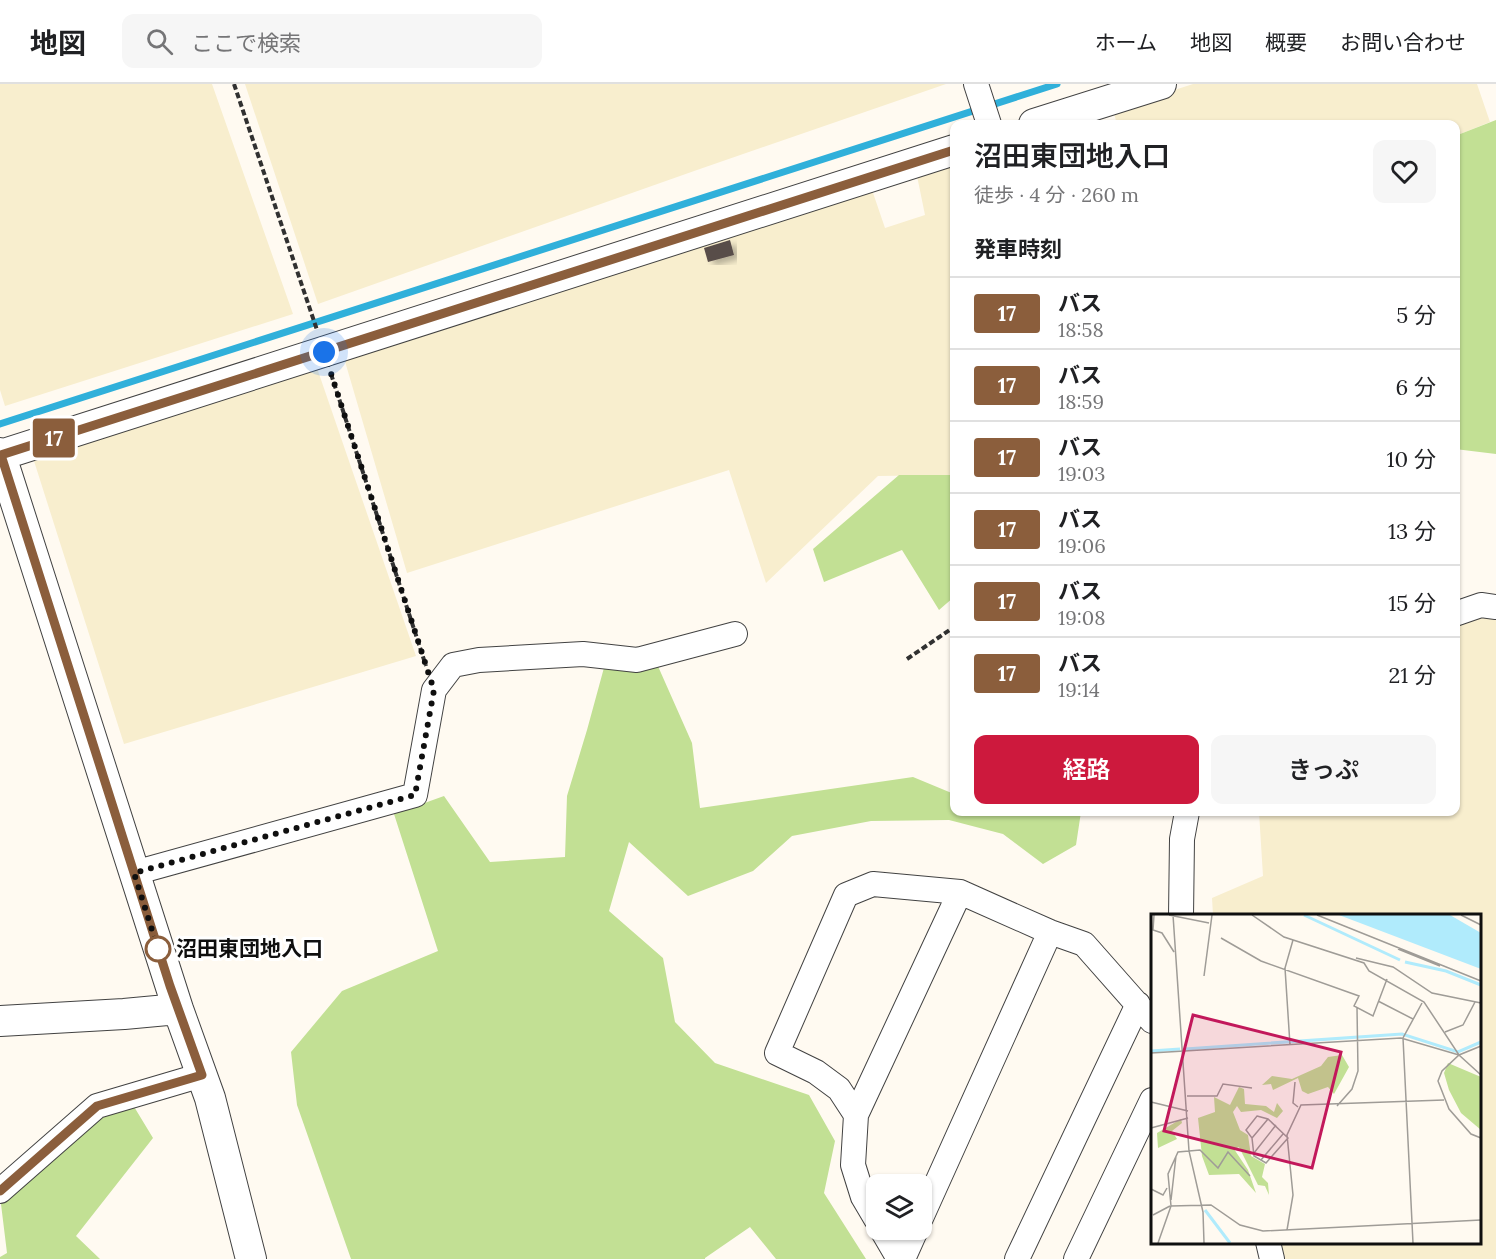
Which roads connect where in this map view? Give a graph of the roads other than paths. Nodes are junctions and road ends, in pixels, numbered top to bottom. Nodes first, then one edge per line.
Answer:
1 (976, 84) edge
2 (1161, 84) edge
3 (988, 120) edge
4 (1047, 120) edge
5 (950, 151) edge
6 (0, 454) edge
7 (1496, 607) edge
8 (1460, 613) edge
9 (735, 634) dead end
10 (1186, 816) edge
11 (134, 873) junction
12 (960, 892) junction
13 (1181, 914) edge
14 (1050, 932) junction
15 (178, 1009) junction
16 (1145, 1013) edge
17 (0, 1021) edge
18 (202, 1075) junction
19 (1151, 1102) edge
20 (856, 1114) junction
21 (0, 1191) edge
22 (932, 1194) edge
23 (866, 1202) edge
24 (889, 1240) edge
25 (911, 1240) edge
26 (1268, 1244) edge
27 (251, 1259) edge
28 (901, 1259) edge
29 (1017, 1259) edge
30 (1076, 1259) edge
31 (1272, 1259) edge

1 - 3 street
2 - 4 street
5 - 6 street
6 - 11 street
7 - 8 street
9 - 11 street
10 - 13 street
11 - 15 street
12 - 14 street
12 - 20 street
12 - 20 street
14 - 16 street
14 - 22 street
15 - 17 street
15 - 18 street
16 - 29 street
18 - 21 street
18 - 27 street
19 - 30 street
20 - 23 street
24 - 28 street
25 - 28 street
26 - 31 street

